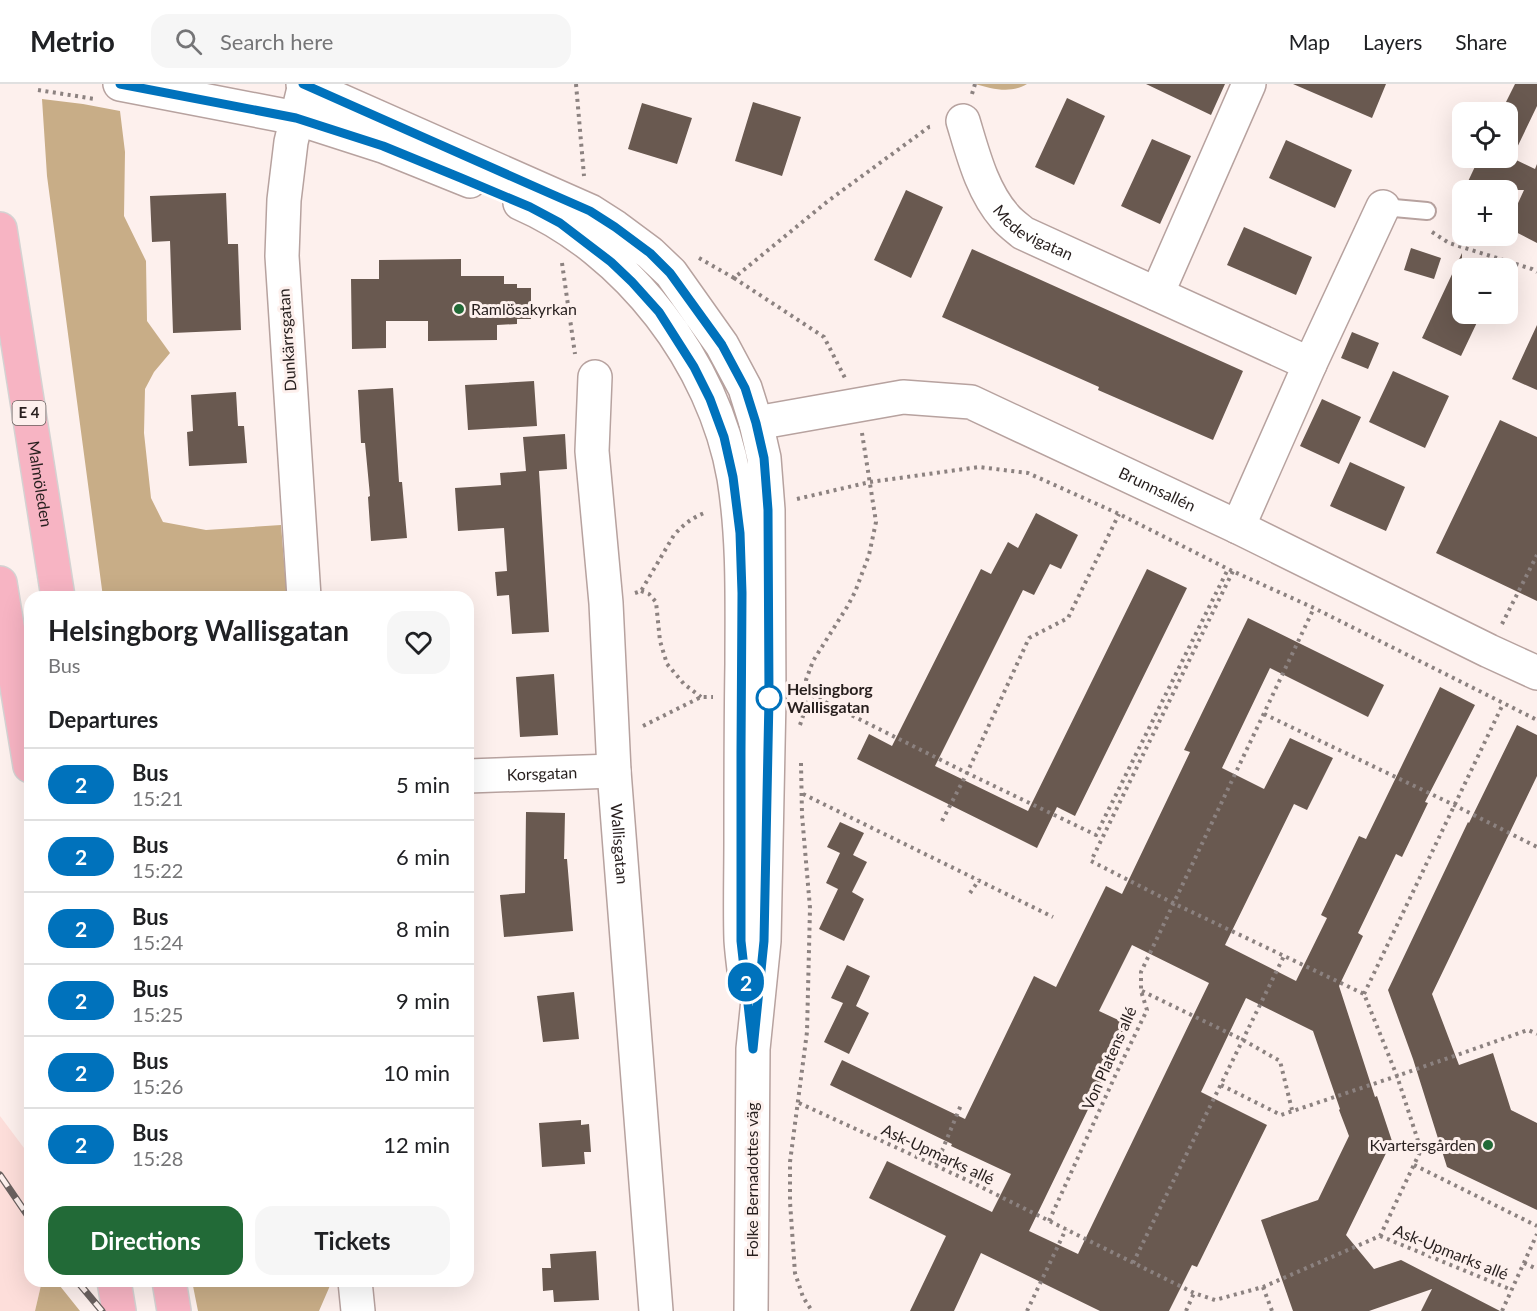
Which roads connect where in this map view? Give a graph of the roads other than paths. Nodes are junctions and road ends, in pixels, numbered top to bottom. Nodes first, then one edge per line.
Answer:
1 (304, 84) edge
2 (1248, 84) edge
3 (109, 92) edge
4 (296, 118) junction
5 (963, 121) road end
6 (1383, 207) joint
7 (1427, 211) road end
8 (0, 229) edge
9 (1157, 294) junction
10 (1310, 364) junction
11 (595, 376) road end
12 (756, 423) junction
13 (1238, 527) junction
14 (0, 583) edge
15 (57, 591) edge
16 (304, 591) edge
17 (1537, 673) edge
18 (24, 729) edge
19 (614, 756) junction
20 (474, 775) edge
21 (753, 1049) junction
22 (115, 1287) edge
23 (170, 1287) edge
24 (356, 1287) edge
25 (119, 1311) edge
26 (174, 1311) edge
27 (358, 1311) edge
28 (656, 1311) edge
29 (751, 1311) edge

1 - 4 street, Dunkärrsgatan
1 - 12 street, Folke Bernadottes väg
2 - 9 street
3 - 4 street, Folke Bernadottes väg
4 - 16 street, Dunkärrsgatan
4 - 21 street, Folke Bernadottes väg
5 - 9 street, Medevigatan
6 - 7 lane
6 - 10 street
8 - 15 highway, Malmöleden / E 4
9 - 10 street, Medevigatan
10 - 13 street
11 - 19 street, Wallisgatan
12 - 13 street, Brunnsallén
12 - 21 street, Folke Bernadottes väg
13 - 17 street, Brunnsallén
14 - 18 highway
19 - 20 street, Korsgatan
19 - 28 street, Wallisgatan
21 - 29 street, Folke Bernadottes väg
22 - 25 highway
23 - 26 highway
24 - 27 street

